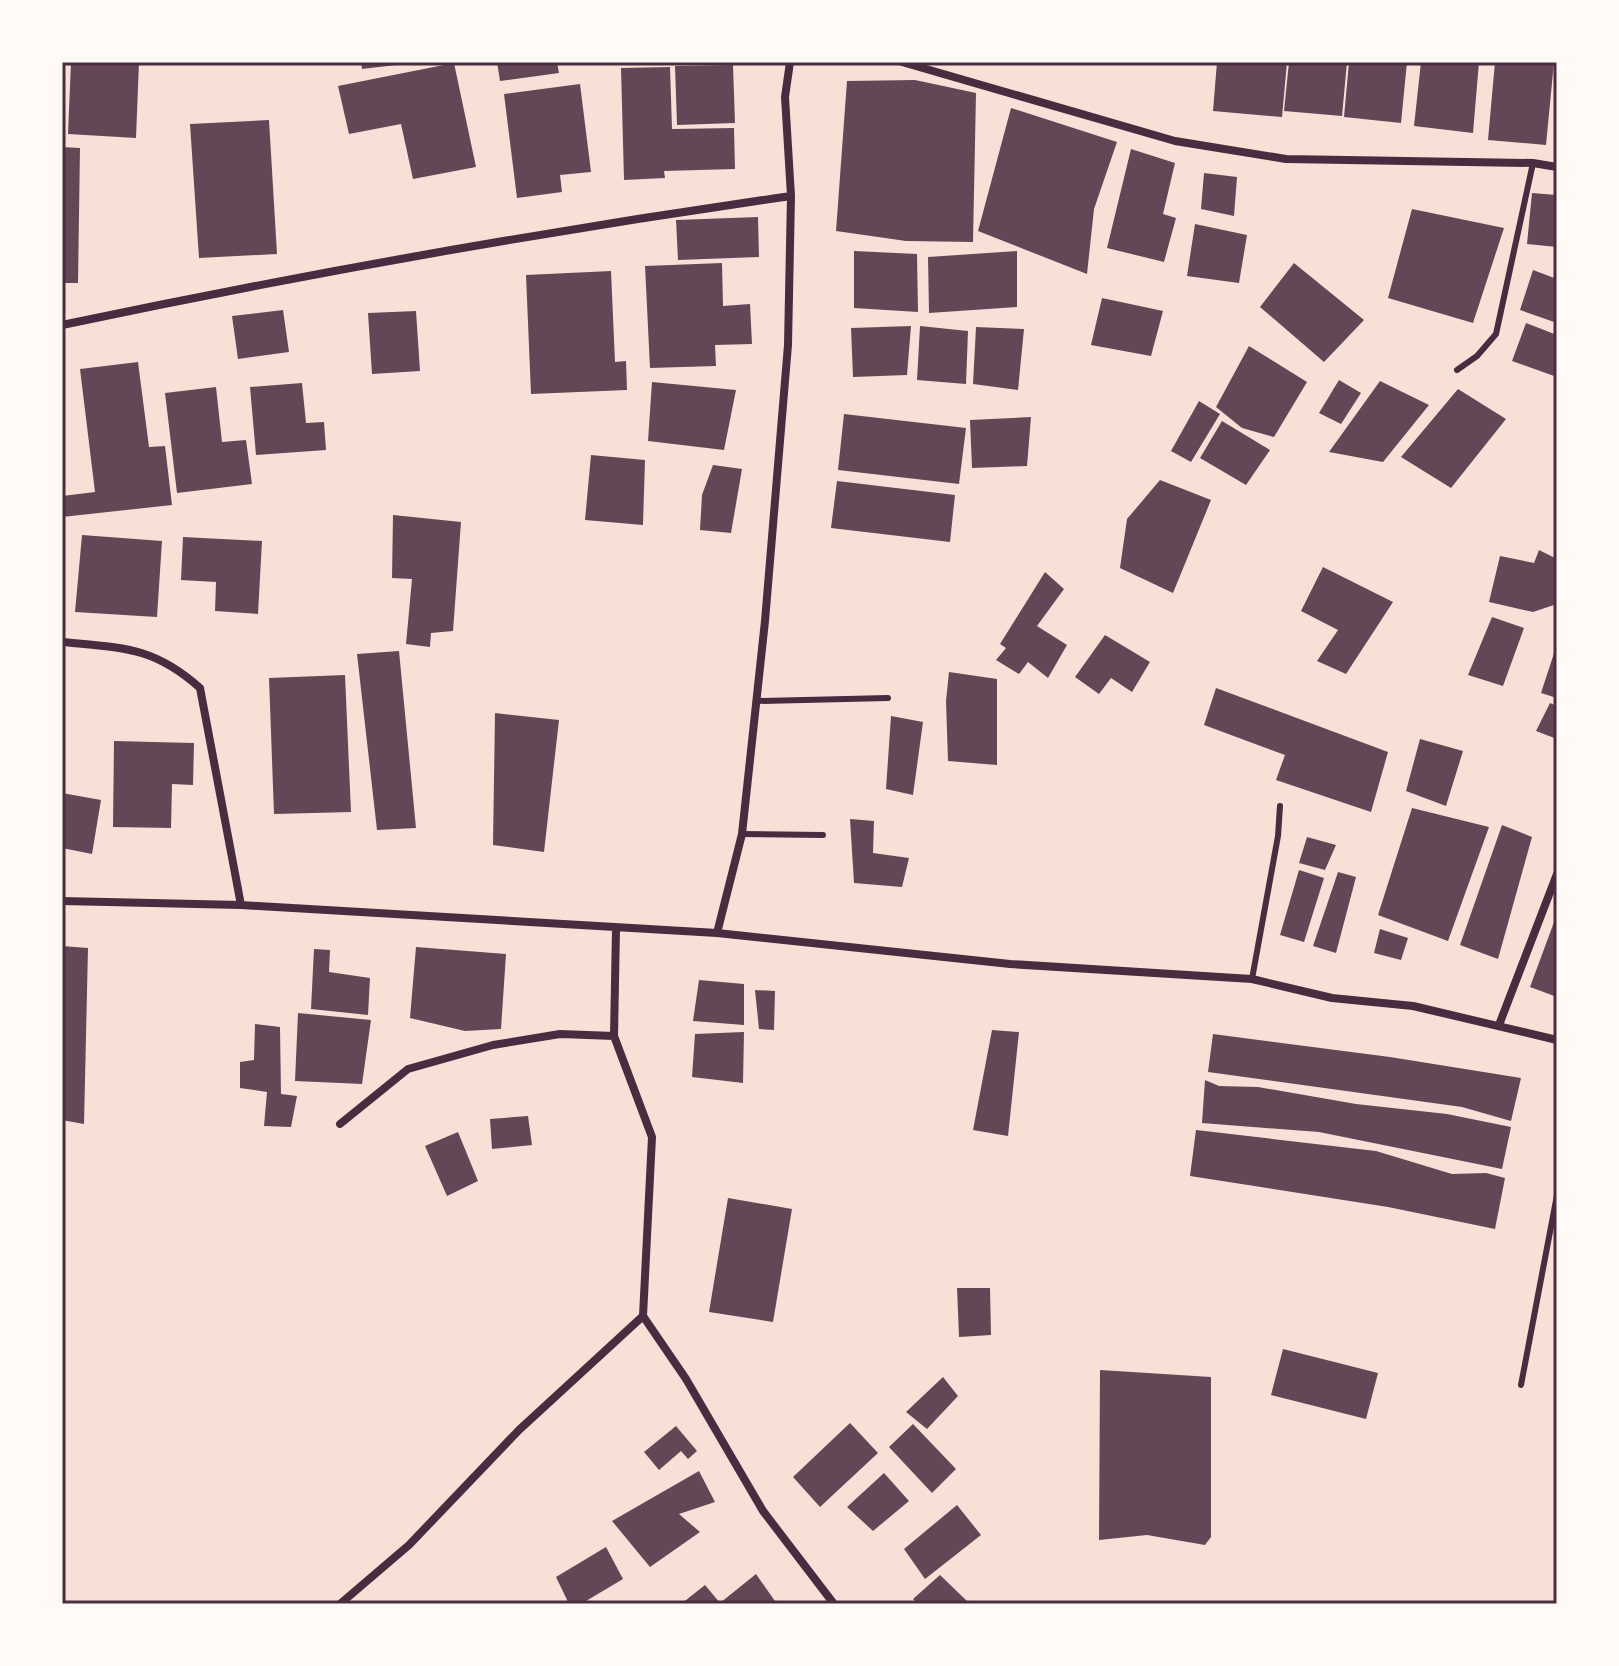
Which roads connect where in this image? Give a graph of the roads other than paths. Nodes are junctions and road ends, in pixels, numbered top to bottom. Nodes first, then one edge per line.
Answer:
1 (790, 62) edge
2 (902, 62) edge
3 (1533, 163) junction
4 (1557, 167) edge
5 (791, 196) junction
6 (62, 325) edge
7 (1457, 370) dead end
8 (62, 642) edge
9 (888, 698) dead end
10 (757, 701) junction
11 (1280, 806) dead end
12 (742, 834) junction
13 (823, 835) dead end
14 (1557, 874) edge
15 (62, 901) edge
16 (241, 905) junction
17 (616, 929) junction
18 (717, 933) junction
19 (1252, 979) junction
20 (1499, 1025) junction
21 (614, 1036) junction
22 (1557, 1040) edge
23 (340, 1124) dead end
24 (1557, 1195) edge
25 (643, 1316) junction
26 (1521, 1385) dead end
27 (340, 1604) edge
28 (834, 1604) edge

1 - 5 street
2 - 3 street
3 - 4 street
3 - 7 lane
5 - 6 street
5 - 10 street
8 - 16 street
9 - 10 lane
10 - 12 street
11 - 19 lane
12 - 13 lane
12 - 18 street
14 - 20 street
15 - 16 street
16 - 17 street
17 - 18 street
17 - 21 street
18 - 19 street
19 - 20 street
20 - 22 street
21 - 23 street
21 - 25 street
24 - 26 lane
25 - 27 street
25 - 28 street

